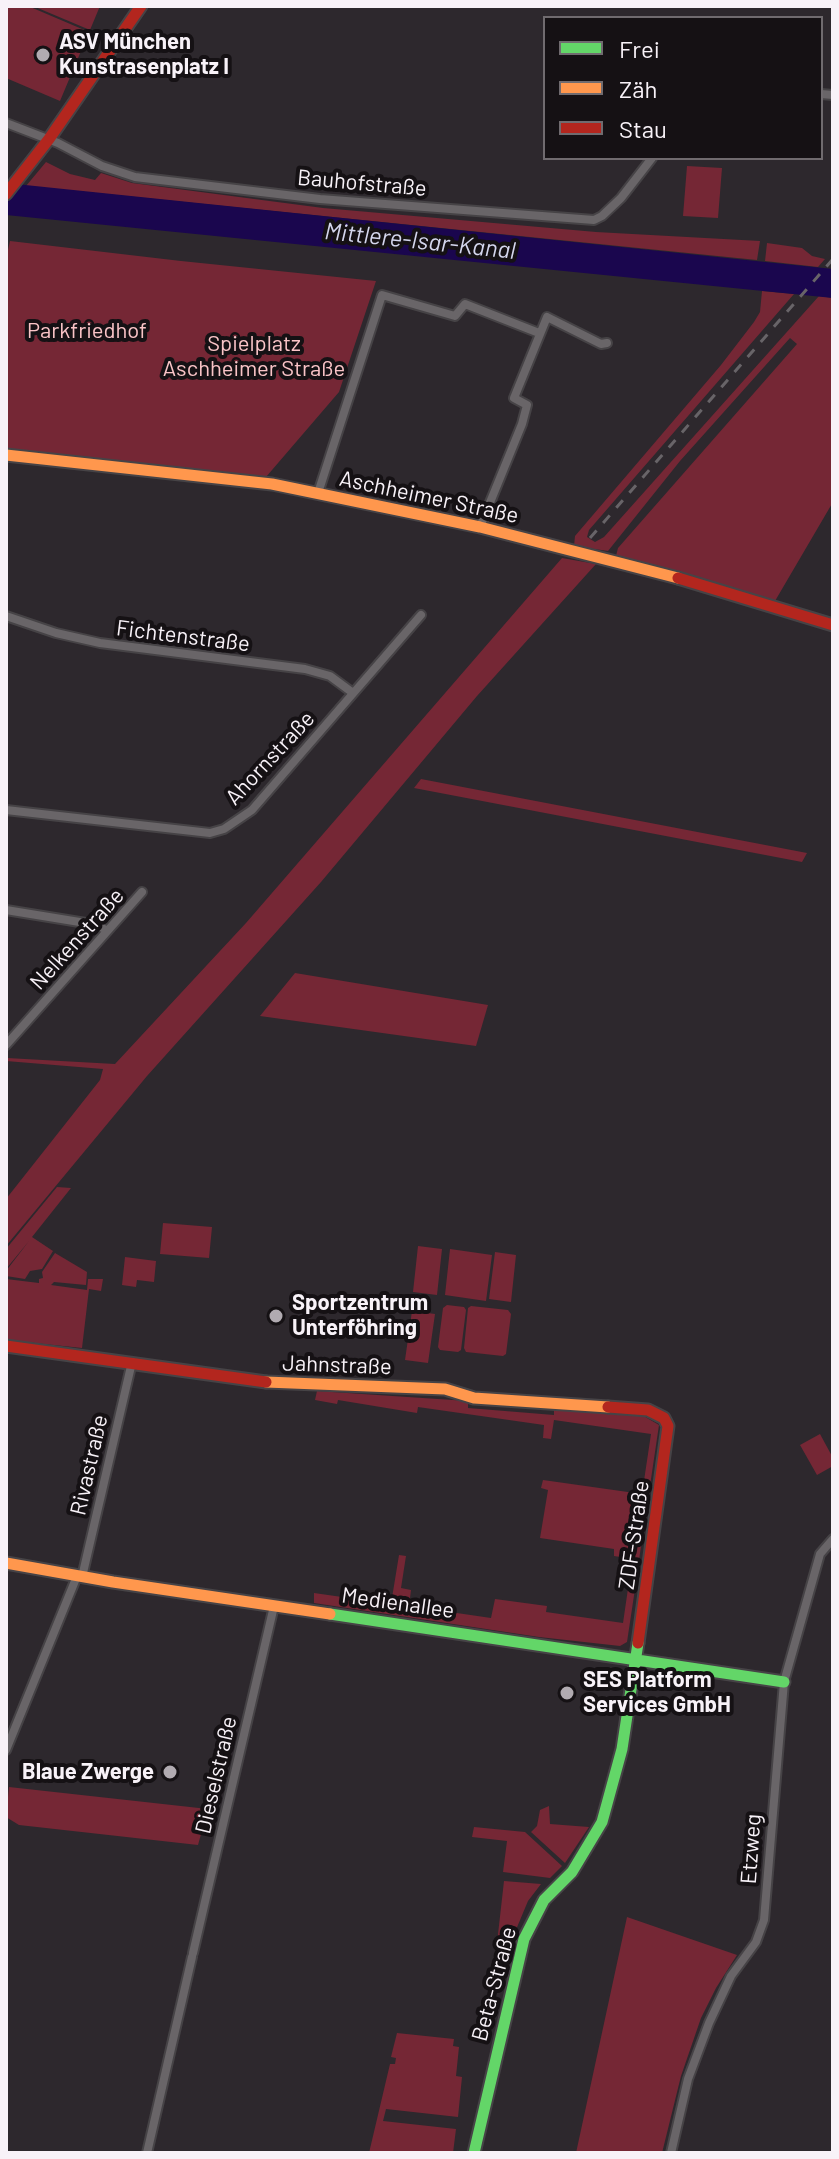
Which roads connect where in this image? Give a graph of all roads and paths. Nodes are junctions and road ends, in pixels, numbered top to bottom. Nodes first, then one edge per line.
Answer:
1 (141, 6) edge
2 (6, 123) edge
3 (49, 139) junction
4 (650, 160) edge
5 (6, 194) edge
6 (539, 333) junction
7 (607, 343) dead end
8 (6, 455) edge
9 (318, 493) junction
10 (480, 527) junction
11 (421, 615) dead end
12 (6, 616) edge
13 (833, 625) edge
14 (353, 693) junction
15 (6, 810) edge
16 (142, 892) dead end
17 (6, 910) edge
18 (107, 931) junction
19 (6, 1045) edge
20 (6, 1346) edge
21 (132, 1362) junction
22 (664, 1418) joint
23 (833, 1539) edge
24 (6, 1563) edge
25 (80, 1576) junction
26 (274, 1606) junction
27 (636, 1659) junction
28 (784, 1682) junction
29 (6, 1750) edge
30 (147, 2153) edge
31 (474, 2153) edge
32 (671, 2153) edge

1 - 3 street
2 - 3 street
3 - 4 street, Bauhofstraße
3 - 5 street
6 - 7 street
6 - 9 street
6 - 10 street
8 - 9 street, Aschheimer Straße
9 - 10 street, Aschheimer Straße
10 - 13 street, Aschheimer Straße
11 - 14 street, Ahornstraße
12 - 14 street, Fichtenstraße
14 - 15 street, Ahornstraße
16 - 18 street, Nelkenstraße
17 - 18 street
18 - 19 street, Nelkenstraße
20 - 21 street, Jahnstraße
21 - 22 street, Jahnstraße
21 - 25 street, Rivastraße
22 - 27 street, ZDF-Straße
23 - 28 street, Etzweg
24 - 25 street, Medienallee
25 - 26 street, Medienallee
25 - 29 street, Rivastraße
26 - 27 street, Medienallee
26 - 30 street, Dieselstraße
27 - 28 street, Medienallee
27 - 31 street, Beta-Straße
28 - 32 street, Etzweg

